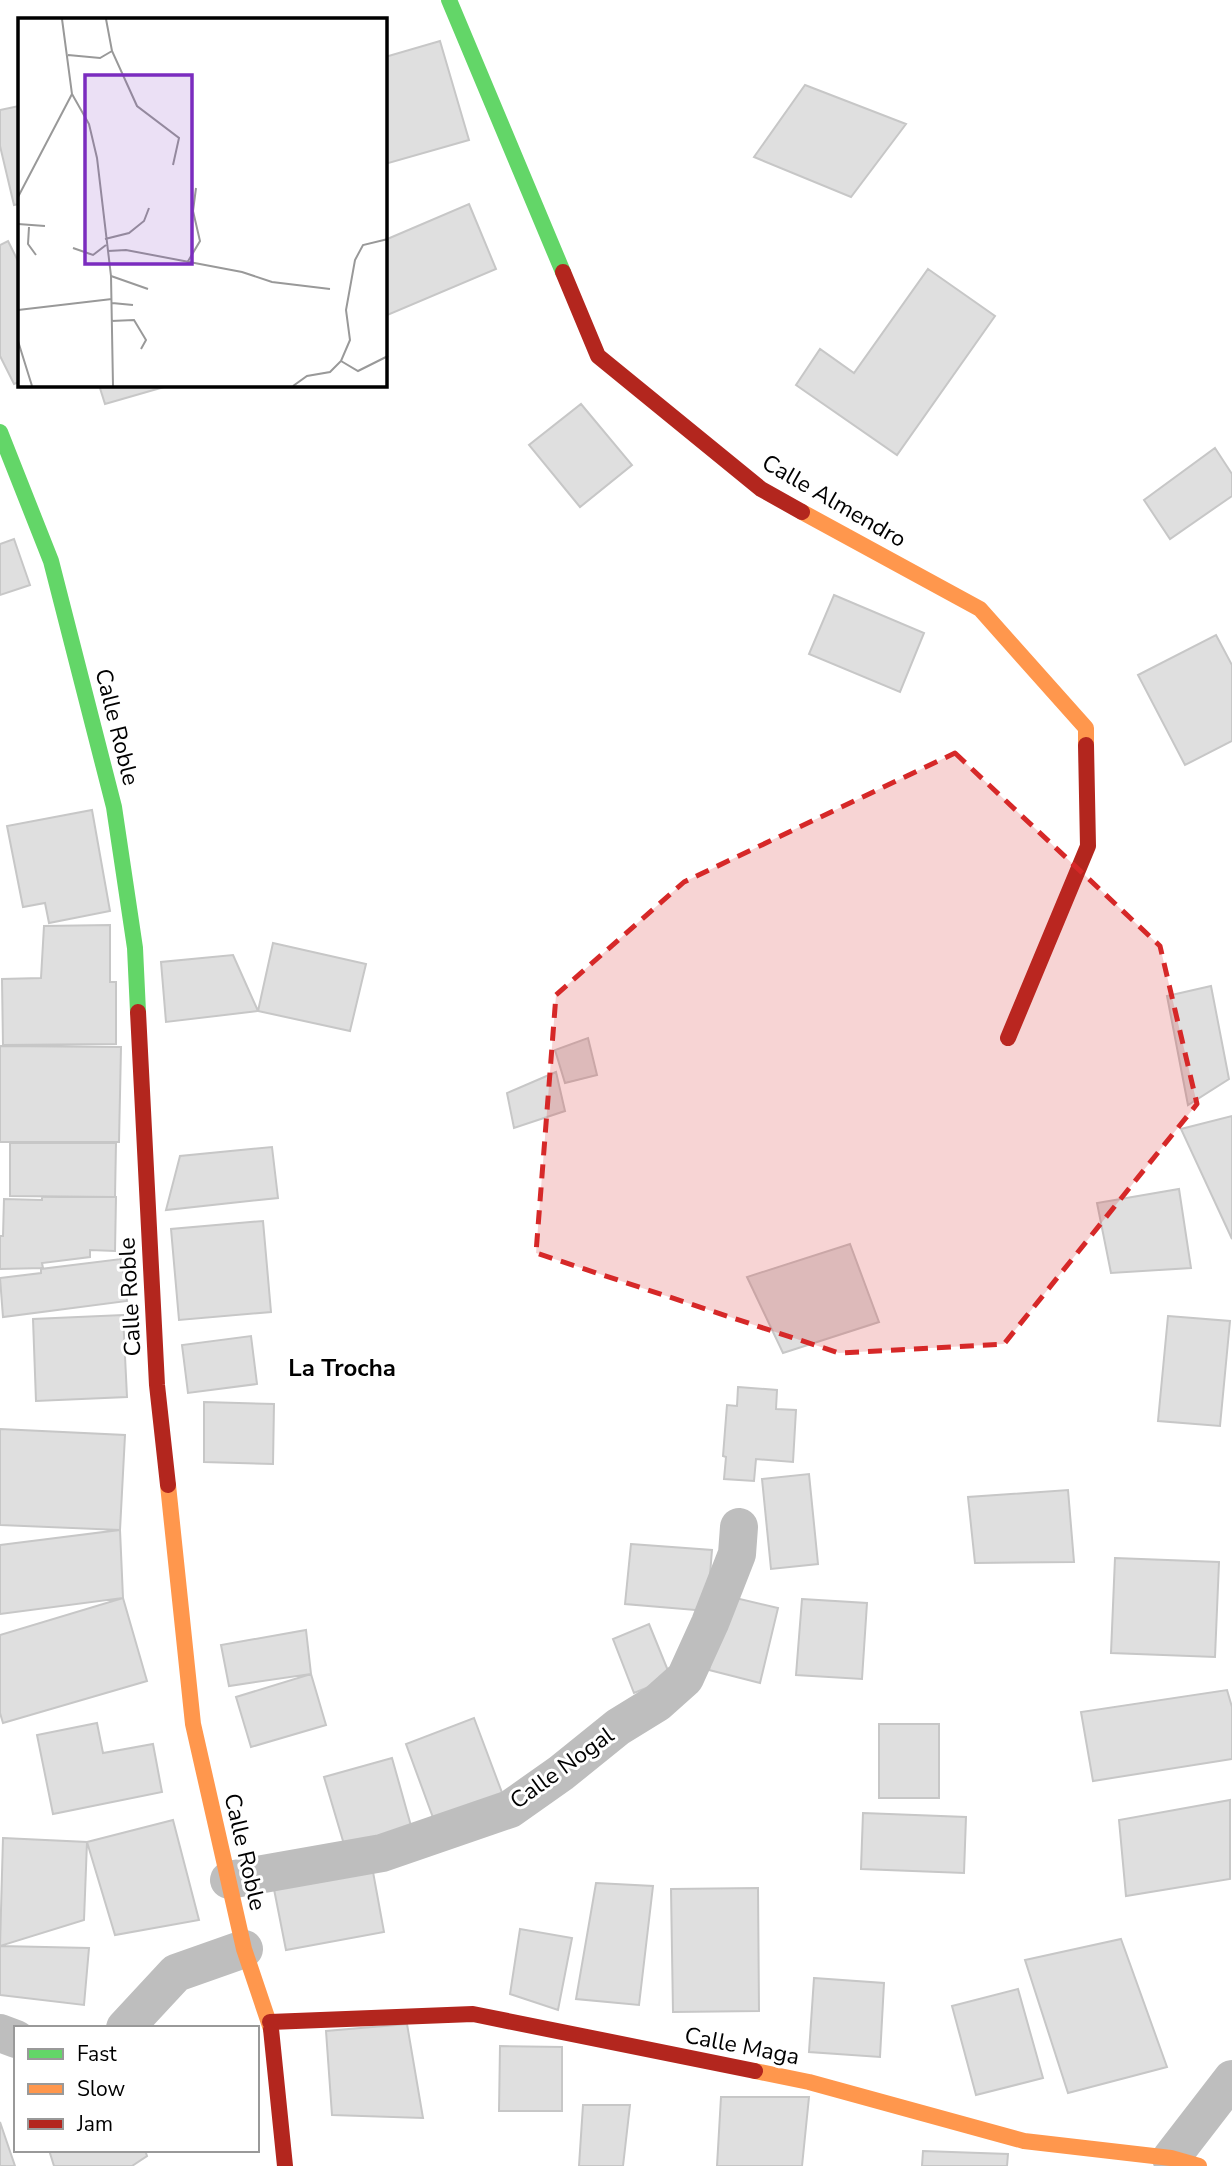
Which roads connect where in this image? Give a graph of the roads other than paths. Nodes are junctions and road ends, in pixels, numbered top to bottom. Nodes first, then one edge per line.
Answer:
1 (449, 0) edge
2 (0, 432) edge
3 (1008, 1038) dead end
4 (739, 1527) dead end
5 (229, 1880) junction
6 (244, 1949) junction
7 (270, 2022) junction
8 (127, 2026) edge
9 (1232, 2079) edge
10 (1185, 2162) edge
11 (285, 2166) edge

1 - 3 street, Calle Almendro
2 - 5 street, Calle Roble
4 - 5 street, Calle Nogal
5 - 6 street, Calle Roble
6 - 7 street, Calle Roble
6 - 8 street
7 - 10 street, Calle Maga
7 - 11 street, Calle Roble
9 - 10 street

